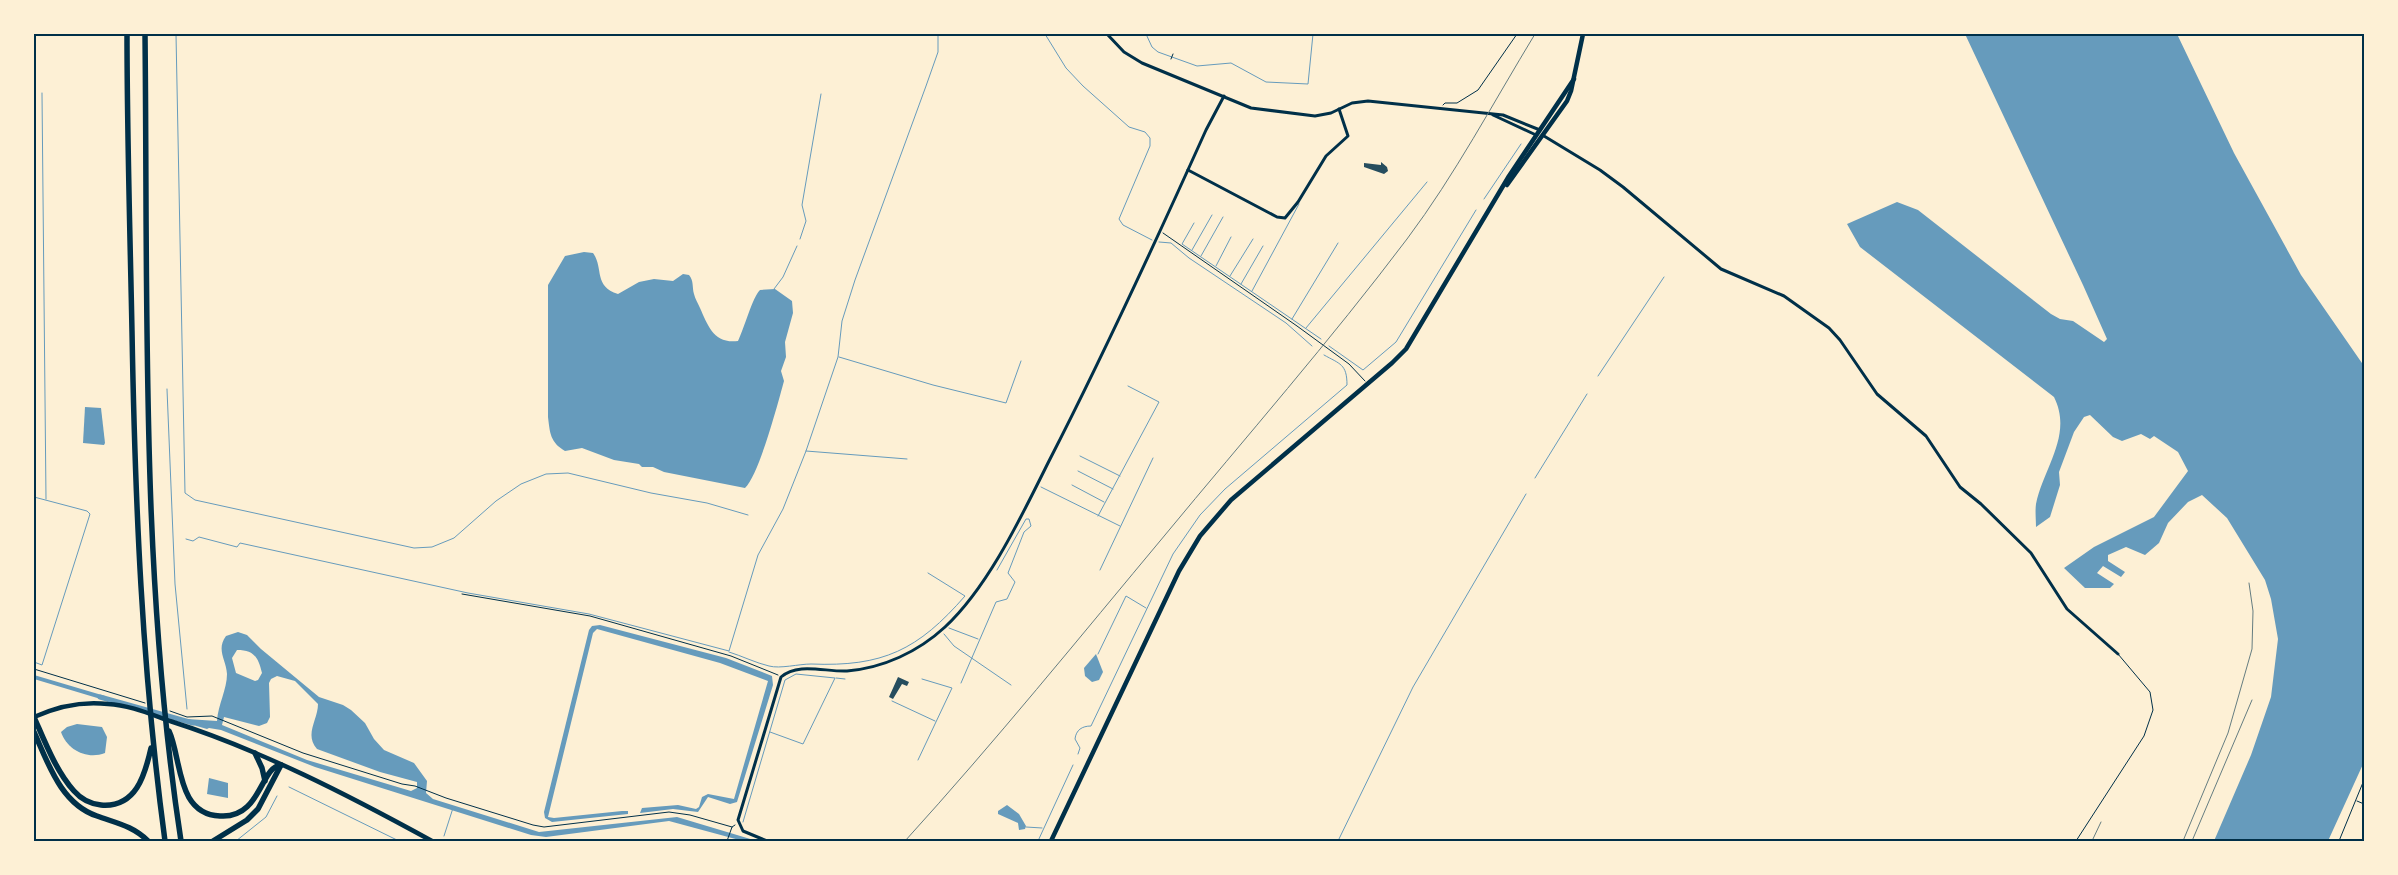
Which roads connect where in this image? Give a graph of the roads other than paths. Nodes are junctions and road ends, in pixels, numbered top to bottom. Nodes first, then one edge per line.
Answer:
1 (128, 34) edge
2 (145, 34) edge
3 (1107, 34) edge
4 (1583, 34) edge
5 (1574, 79) junction
6 (1224, 96) junction
7 (1339, 109) junction
8 (1490, 114) junction
9 (1540, 130) junction
10 (1536, 135) junction
11 (1544, 136) junction
12 (1188, 170) junction
13 (1503, 189) junction
14 (2118, 654) joint
15 (34, 717) edge
16 (166, 724) junction
17 (34, 732) edge
18 (36, 740) edge
19 (152, 743) junction
20 (255, 753) junction
21 (280, 765) junction
22 (265, 780) junction
23 (2364, 780) edge
24 (2356, 801) junction
25 (2364, 804) edge
26 (148, 841) edge
27 (166, 841) edge
28 (181, 841) edge
29 (213, 841) edge
30 (432, 841) edge
31 (766, 841) edge
32 (1051, 841) edge
33 (2076, 841) edge
34 (2339, 841) edge

1 - 19 highway
2 - 16 highway
3 - 6 street
4 - 5 main road
5 - 9 main road
5 - 11 main road
6 - 7 street
6 - 12 street
7 - 8 street
7 - 12 street
8 - 9 street
8 - 10 street
9 - 10 main road
9 - 11 main road
10 - 11 main road
10 - 13 main road
11 - 13 main road
11 - 14 street
12 - 31 street
13 - 32 main road
14 - 33 lane
15 - 19 highway
15 - 20 main road
16 - 22 highway
16 - 28 highway
17 - 18 highway
18 - 26 highway
19 - 27 highway
20 - 21 main road
20 - 22 highway
21 - 22 highway
21 - 29 highway
21 - 30 main road
23 - 24 lane
24 - 25 lane
24 - 34 lane

